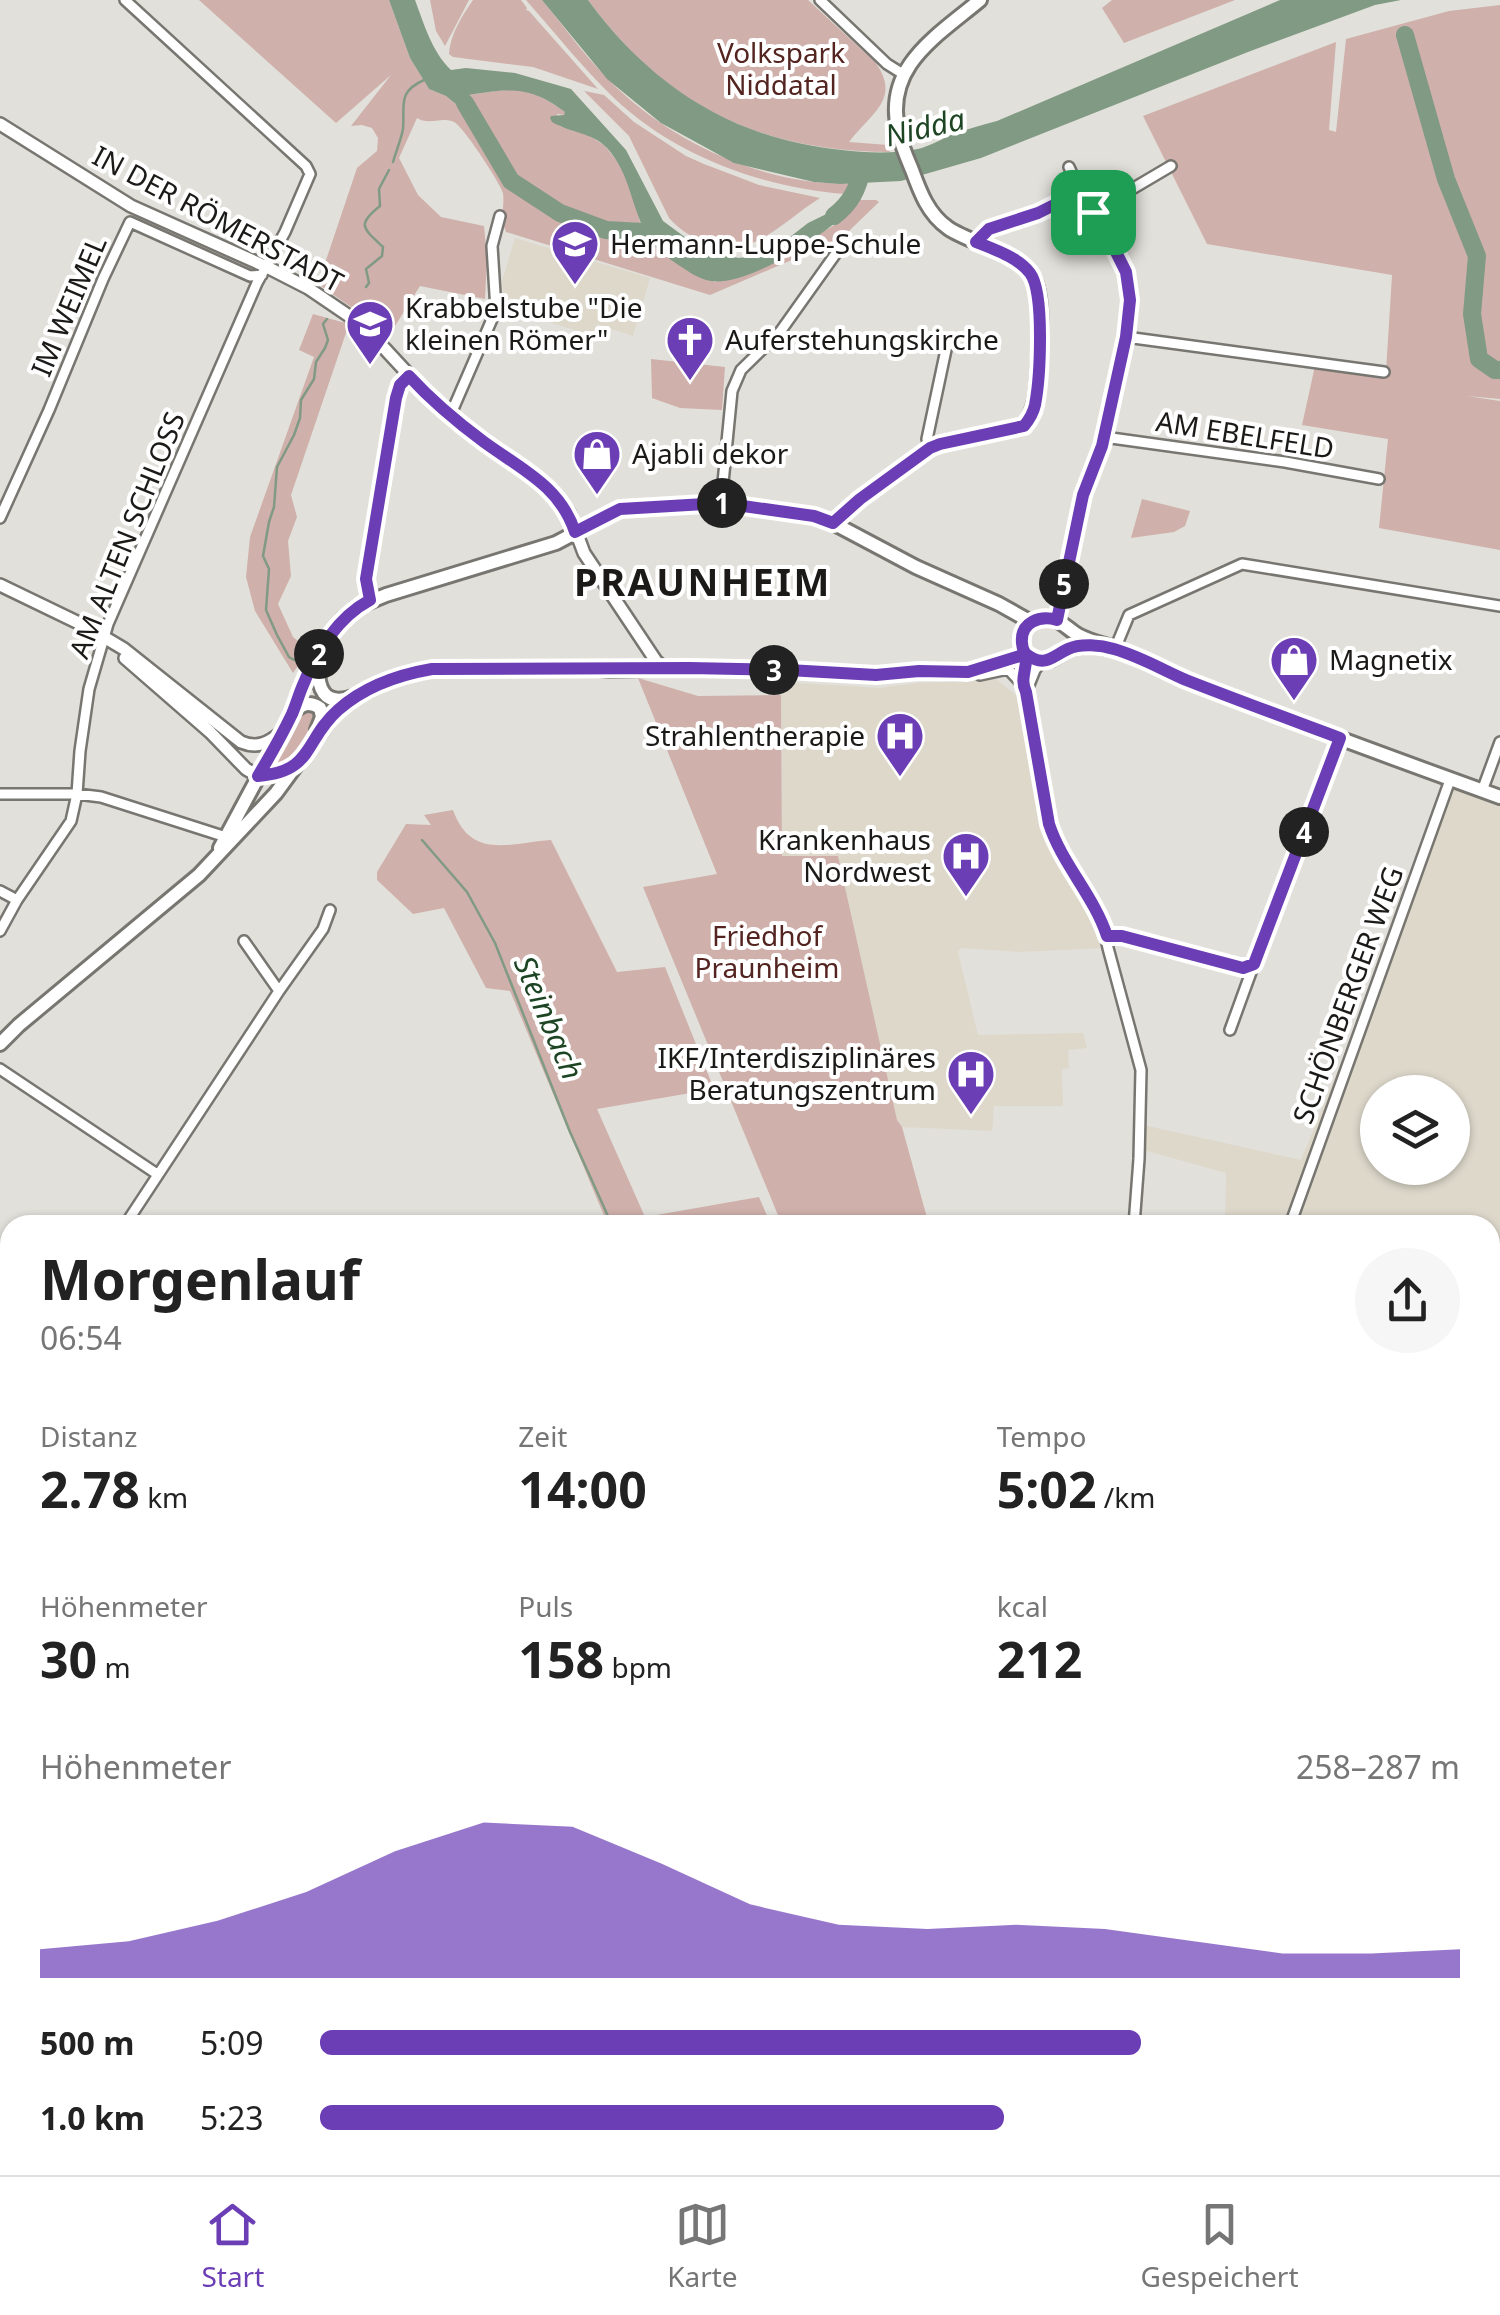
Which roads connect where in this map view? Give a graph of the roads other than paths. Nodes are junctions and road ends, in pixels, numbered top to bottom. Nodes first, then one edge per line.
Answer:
1 (125, 0) edge
2 (820, 0) edge
3 (980, 0) edge
4 (903, 74) junction
5 (0, 124) edge
6 (1171, 166) dead end
7 (1069, 167) dead end
8 (1082, 196) junction
9 (1093, 212) junction
10 (500, 216) dead end
11 (130, 222) joint
12 (976, 242) junction
13 (836, 252) dead end
14 (265, 271) junction
15 (1126, 337) junction
16 (947, 345) dead end
17 (1384, 372) dead end
18 (409, 376) junction
19 (450, 416) junction
20 (1104, 436) junction
21 (930, 448) junction
22 (1379, 478) dead end
23 (722, 503) junction
24 (0, 518) edge
25 (833, 523) junction
26 (575, 532) junction
27 (0, 586) edge
28 (370, 600) junction
29 (1500, 606) edge
30 (1032, 622) junction
31 (1061, 623) junction
32 (104, 637) junction
33 (1115, 649) junction
34 (1067, 650) junction
35 (318, 654) junction
36 (1026, 655) junction
37 (1042, 661) junction
38 (665, 669) junction
39 (968, 672) junction
40 (1024, 688) junction
41 (357, 696) junction
42 (293, 712) junction
43 (282, 732) junction
44 (1340, 738) junction
45 (313, 742) junction
46 (1500, 742) edge
47 (297, 765) junction
48 (258, 776) junction
49 (1450, 780) junction
50 (1482, 791) junction
51 (0, 794) edge
52 (78, 794) junction
53 (1500, 797) edge
54 (226, 836) junction
55 (211, 863) junction
56 (0, 891) edge
57 (16, 900) junction
58 (330, 910) dead end
59 (0, 931) edge
60 (1107, 936) junction
61 (244, 941) dead end
62 (1254, 964) junction
63 (280, 991) junction
64 (1230, 1030) dead end
65 (0, 1044) edge
66 (0, 1069) edge
67 (157, 1174) junction
68 (131, 1215) edge
69 (1135, 1215) edge
70 (1292, 1215) edge

1 - 14 street, AM ALTEN SCHLOSS
2 - 4 street
3 - 4 main road
4 - 12 main road
5 - 14 street, IN DER RÖMERSTADT
6 - 9 street
7 - 8 street
8 - 9 street
8 - 12 street
9 - 15 street
10 - 19 street
11 - 14 street, IN DER RÖMERSTADT
11 - 24 street, IM WEIMEL
12 - 21 main road
13 - 23 street
14 - 18 street, IN DER RÖMERSTADT
14 - 32 street, AM ALTEN SCHLOSS
15 - 17 street
15 - 20 street
16 - 21 street
18 - 19 street, IN DER RÖMERSTADT
18 - 28 street
19 - 26 street, IN DER RÖMERSTADT
20 - 22 street, AM EBELFELD
20 - 31 street
21 - 25 main road
23 - 25 main road
23 - 26 main road
25 - 30 main road
26 - 28 main road
26 - 38 street, IN DER RÖMERSTADT
27 - 32 street
28 - 35 main road
29 - 33 street
30 - 31 main road
30 - 36 main road
31 - 33 main road
31 - 34 main road
32 - 43 street
32 - 48 street
32 - 52 street, AM ALTEN SCHLOSS
33 - 34 main road
33 - 44 main road
34 - 37 main road
35 - 41 main road
35 - 42 main road
36 - 37 main road
36 - 39 main road
36 - 40 street
37 - 40 street
38 - 39 main road
38 - 41 main road
39 - 40 street
40 - 60 street
41 - 45 main road
42 - 43 main road
42 - 45 main road
43 - 48 main road
44 - 49 main road
44 - 62 street
45 - 47 main road
46 - 50 street
47 - 48 street
47 - 55 main road
48 - 54 main road
49 - 50 main road
49 - 70 street, SCHÖNBERGER WEG
50 - 53 main road
51 - 52 street
52 - 54 street
52 - 57 street, AM ALTEN SCHLOSS
54 - 55 main road
55 - 65 main road
56 - 57 street
57 - 59 street, AM ALTEN SCHLOSS
58 - 63 street
60 - 62 street
60 - 69 street
61 - 63 street
62 - 64 street
63 - 67 street
66 - 67 street
67 - 68 street

